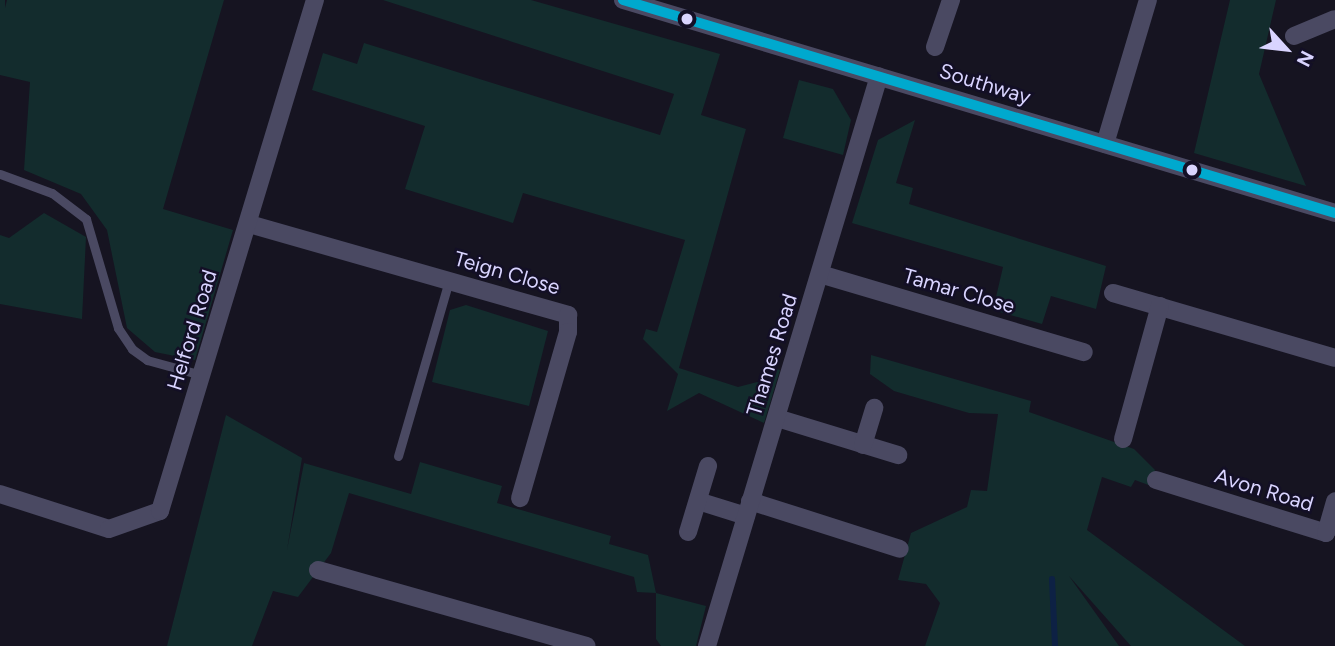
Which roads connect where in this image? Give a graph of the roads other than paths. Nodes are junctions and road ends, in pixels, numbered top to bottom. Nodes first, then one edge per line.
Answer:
1 (314, 0) edge
2 (623, 0) edge
3 (951, 0) edge
4 (1148, 0) edge
5 (1334, 23) edge
6 (1294, 36) dead end
7 (935, 47) dead end
8 (879, 76) junction
9 (1105, 144) junction
10 (0, 174) edge
11 (1335, 213) edge
12 (249, 224) junction
13 (820, 274) junction
14 (449, 281) junction
15 (1113, 292) dead end
16 (1160, 306) junction
17 (1084, 352) dead end
18 (1335, 358) edge
19 (202, 375) junction
20 (874, 408) dead end
21 (777, 418) junction
22 (1123, 439) dead end
23 (863, 445) junction
24 (898, 455) dead end
25 (398, 456) dead end
26 (708, 466) dead end
27 (1156, 480) dead end
28 (0, 494) edge
29 (520, 498) dead end
30 (698, 501) junction
31 (1335, 501) edge
32 (748, 509) junction
33 (688, 532) dead end
34 (900, 549) dead end
35 (318, 570) dead end
36 (586, 646) edge
37 (707, 646) edge

1 - 12 street, Helford Road
2 - 8 street, Southway
3 - 7 street
4 - 9 street
5 - 6 street
8 - 9 street, Southway
8 - 13 street, Thames Road
9 - 11 street, Southway
10 - 19 lane
12 - 14 street, Teign Close
12 - 19 street, Helford Road
13 - 17 street, Tamar Close
13 - 21 street, Thames Road
14 - 25 lane
14 - 29 street, Teign Close
15 - 16 street
16 - 18 street
16 - 22 street
19 - 28 street, Helford Road
20 - 23 street
21 - 23 street
21 - 32 street, Thames Road
23 - 24 street
26 - 30 street
27 - 31 street, Avon Road
30 - 32 street
30 - 33 street
32 - 34 street
32 - 37 street, Thames Road
35 - 36 street

